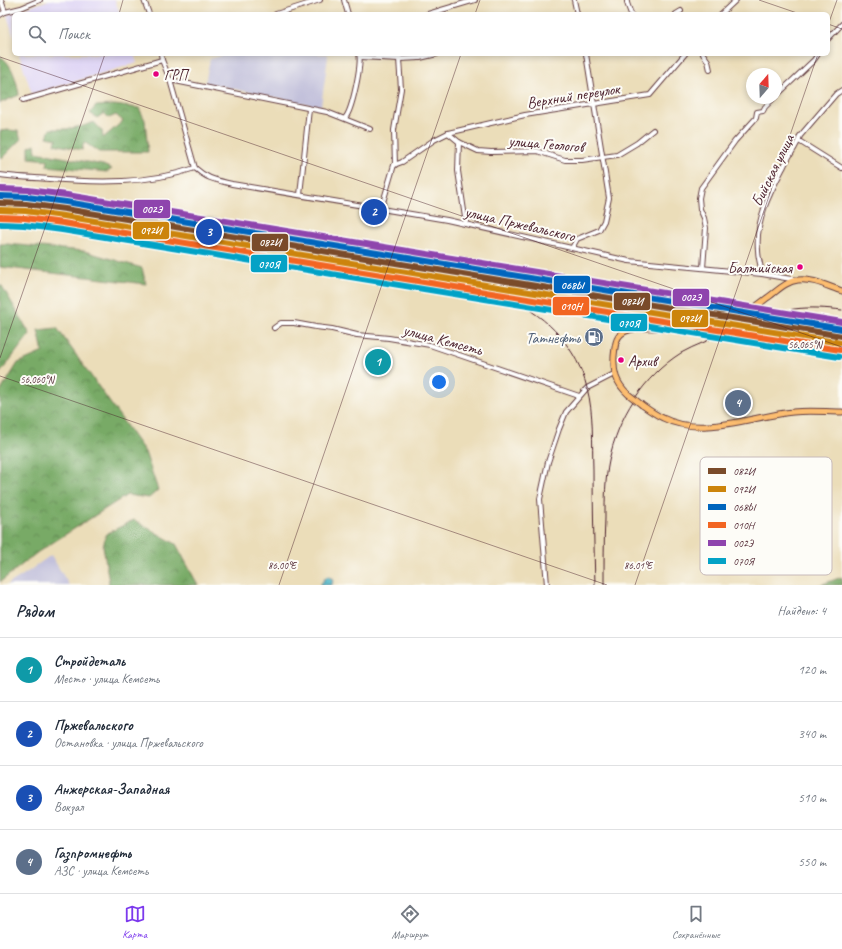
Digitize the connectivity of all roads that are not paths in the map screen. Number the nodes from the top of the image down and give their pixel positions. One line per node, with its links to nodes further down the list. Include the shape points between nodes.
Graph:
1 (1, 0): 10 (street)
2 (40, 0): 10 (street)
3 (144, 0): 11 (street)
4 (320, 0): 12 (street)
5 (344, 0): 13 (street)
6 (475, 0): 14 (street)
7 (574, 0): 15 (street)
8 (627, 0): 16 (street)
9 (736, 0): 17 (street)
10 (5, 12): 18 (street)
11 (148, 12)
12 (282, 12)
13 (347, 12)
14 (435, 12)
15 (577, 12)
16 (630, 12)
17 (723, 12)
18 (0, 15)
19 (842, 24): 20 (street)
20 (830, 37)
21 (162, 56): 32 (street); 35 (street)
22 (359, 56): 39 (street, via 349,115)
23 (361, 56): 30 (street)
24 (400, 56): 30 (street)
25 (428, 56): 30 (street)
26 (586, 56): 36 (street)
27 (683, 56): 36 (street, Верхний переулок, via 650,95)
28 (704, 56): 31 (street)
29 (817, 56): 33 (street)
30 (399, 59): 46 (street, via 400,89 394,130)
31 (710, 70)
32 (170, 80): 38 (street); 47 (street)
33 (782, 90)
34 (842, 90): 43 (street, Бийская улица, via 818,114 800,136)
35 (23, 100)
36 (595, 104): 42 (street, Верхний переулок, via 525,115); 45 (street)
37 (768, 104): 54 (street, via 763,111 757,112 756,118 735,141 701,188 700,209 706,228)
38 (309, 109): 39 (street); 50 (street)
39 (345, 118): 40 (street)
40 (370, 129)
41 (652, 130): 45 (street, улица Геологов, via 617,155)
42 (448, 133): 44 (street, улица Геологов); 46 (street)
43 (799, 141): 48 (street); 55 (street, Бийская улица, via 765,205 759,229 758,250)
44 (459, 142): 45 (street, улица Геологов, via 478,150 537,151 565,160); 52 (street, via 458,171)
45 (603, 156): 53 (street, via 609,198 604,221 599,230 577,239)
46 (394, 165): 51 (street)
47 (195, 168): 49 (street, via 159,177 111,182); 50 (street, улица Пржевальского, via 212,179)
48 (842, 168)
49 (0, 175)
50 (300, 195): 51 (street, улица Пржевальского)
51 (382, 209): 52 (street, улица Пржевальского)
52 (466, 224): 53 (street, улица Пржевальского)
53 (572, 248): 54 (street, улица Пржевальского, via 629,261)
54 (703, 268): 55 (street, улица Пржевальского)
55 (762, 274): 56 (street, улица Пржевальского)
56 (796, 280): 57 (main road, улица Пржевальского, via 812,281); 59 (main road, via 780,288 735,320 718,327 689,330 627,330 619,336 616,344)
57 (842, 291)
58 (274, 328): 60 (street, улица Кемсеть, via 281,323 294,323 430,345)
59 (614, 374): 60 (street, via 587,388); 61 (main road, bridge, via 620,386 642,405 663,419 684,425 726,424 795,411)
60 (578, 397): 62 (street, via 562,420 541,491)
61 (842, 412)
62 (547, 585)

